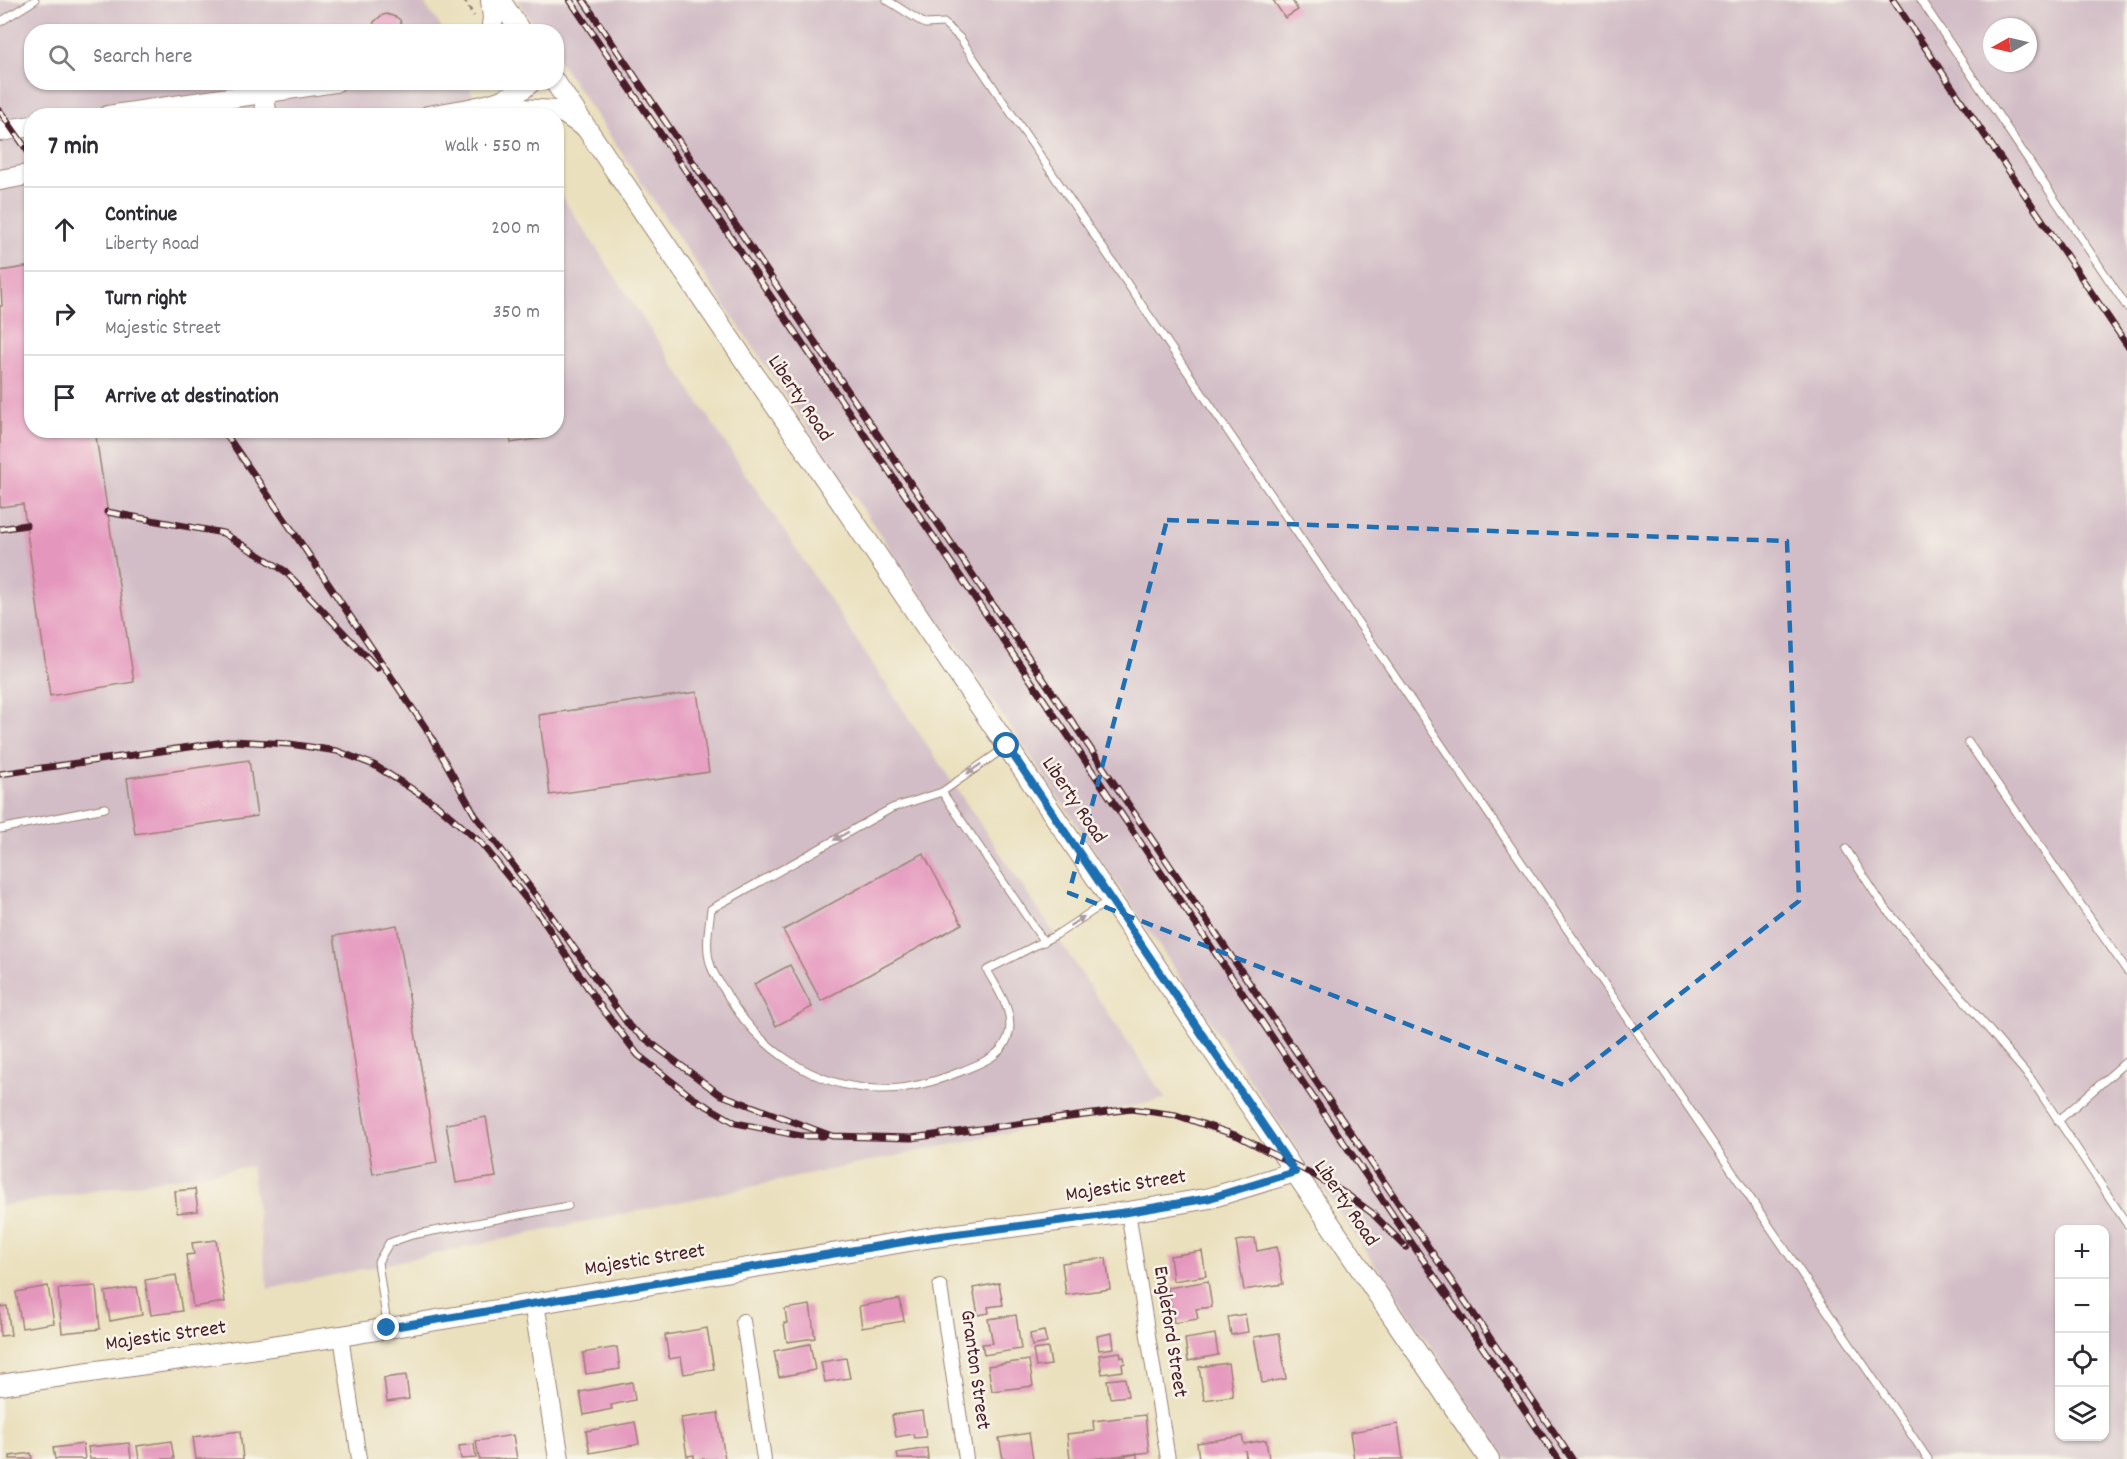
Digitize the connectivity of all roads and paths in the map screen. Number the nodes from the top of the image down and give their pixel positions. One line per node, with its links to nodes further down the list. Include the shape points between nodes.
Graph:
1 (35, 0): 6 (lane)
2 (491, 0): 7 (main road)
3 (500, 0): 8 (main road)
4 (887, 0): 52 (lane, via 925,24 939,22 949,26 967,47)
5 (1921, 0): 24 (lane)
6 (0, 22)
7 (492, 24)
8 (516, 24)
9 (283, 90): 12 (main road)
10 (523, 90): 13 (main road)
11 (560, 90): 20 (main road, Liberty Road)
12 (263, 93): 14 (main road); 15 (main road)
13 (485, 107): 16 (main road); 17 (main road)
14 (162, 108)
15 (266, 108)
16 (479, 108)
17 (503, 108)
18 (564, 115): 20 (main road)
19 (24, 127): 21 (main road)
20 (585, 129): 26 (main road, Liberty Road)
21 (0, 131)
22 (24, 176): 23 (main road)
23 (0, 180)
24 (2127, 307)
25 (1968, 742): 33 (lane)
26 (1007, 746): 27 (lane, one-way to 27); 31 (main road, Liberty Road)
27 (942, 792): 32 (lane); 32 (lane, one-way to 32, via 892,807 711,909 710,964 737,1013 765,1044 819,1078 879,1089 928,1084 985,1062 1001,1050 1009,1033 1009,1014 987,970)
28 (105, 808): 29 (lane)
29 (0, 829)
30 (1846, 849): 35 (lane, via 1881,904 2031,1079)
31 (1110, 900): 32 (lane, one-way to 31); 36 (main road, Liberty Road)
32 (1044, 942)
33 (2127, 971)
34 (2127, 1061): 35 (lane)
35 (2058, 1121): 39 (lane)
36 (1295, 1172): 38 (main road, Majestic Street, via 1210,1198); 51 (main road, Liberty Road)
37 (568, 1206): 43 (lane, via 412,1235 389,1243 378,1262)
38 (1128, 1212): 41 (main road, Majestic Street, via 933,1237); 50 (street, Engleford Street)
39 (2127, 1224)
40 (940, 1287): 49 (street, Granton Street)
41 (534, 1303): 43 (main road, Majestic Street); 47 (main road)
42 (743, 1321): 48 (street)
43 (387, 1328): 44 (main road, Majestic Street)
44 (341, 1336): 45 (main road, Majestic Street); 46 (street)
45 (0, 1385)
46 (359, 1459)
47 (559, 1459)
48 (764, 1459)
49 (966, 1459)
50 (1168, 1459)
51 (1489, 1459)
52 (1928, 1459)

